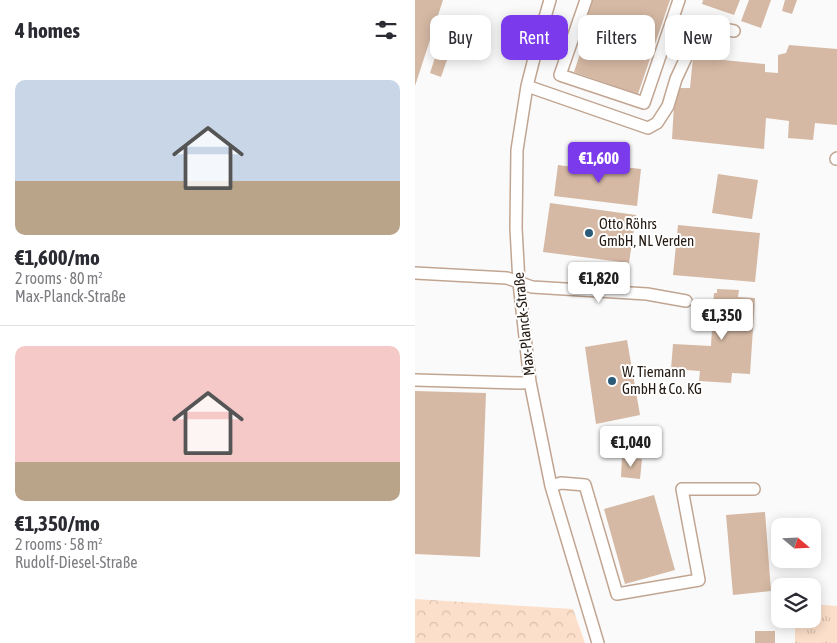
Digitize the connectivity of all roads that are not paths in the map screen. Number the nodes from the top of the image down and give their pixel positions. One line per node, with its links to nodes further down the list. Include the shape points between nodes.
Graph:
1 (550, 0): 5 (street, Max-Planck-Straße)
2 (586, 0): 3 (street, via 560,75 644,103)
3 (679, 0)
4 (734, 31): 5 (street, via 713,27 697,34 676,79 668,106 657,123 648,128)
5 (527, 86): 7 (street, Max-Planck-Straße, via 517,150)
6 (415, 273): 7 (street, via 507,278)
7 (519, 283): 8 (street, via 531,287 647,294); 10 (street, Max-Planck-Straße)
8 (686, 301)
9 (415, 380): 10 (street)
10 (530, 382): 11 (street, Max-Planck-Straße)
11 (551, 486): 12 (street, via 561,483 585,485 617,594 699,580 682,489); 13 (street, Max-Planck-Straße)
12 (754, 489)
13 (598, 643)

